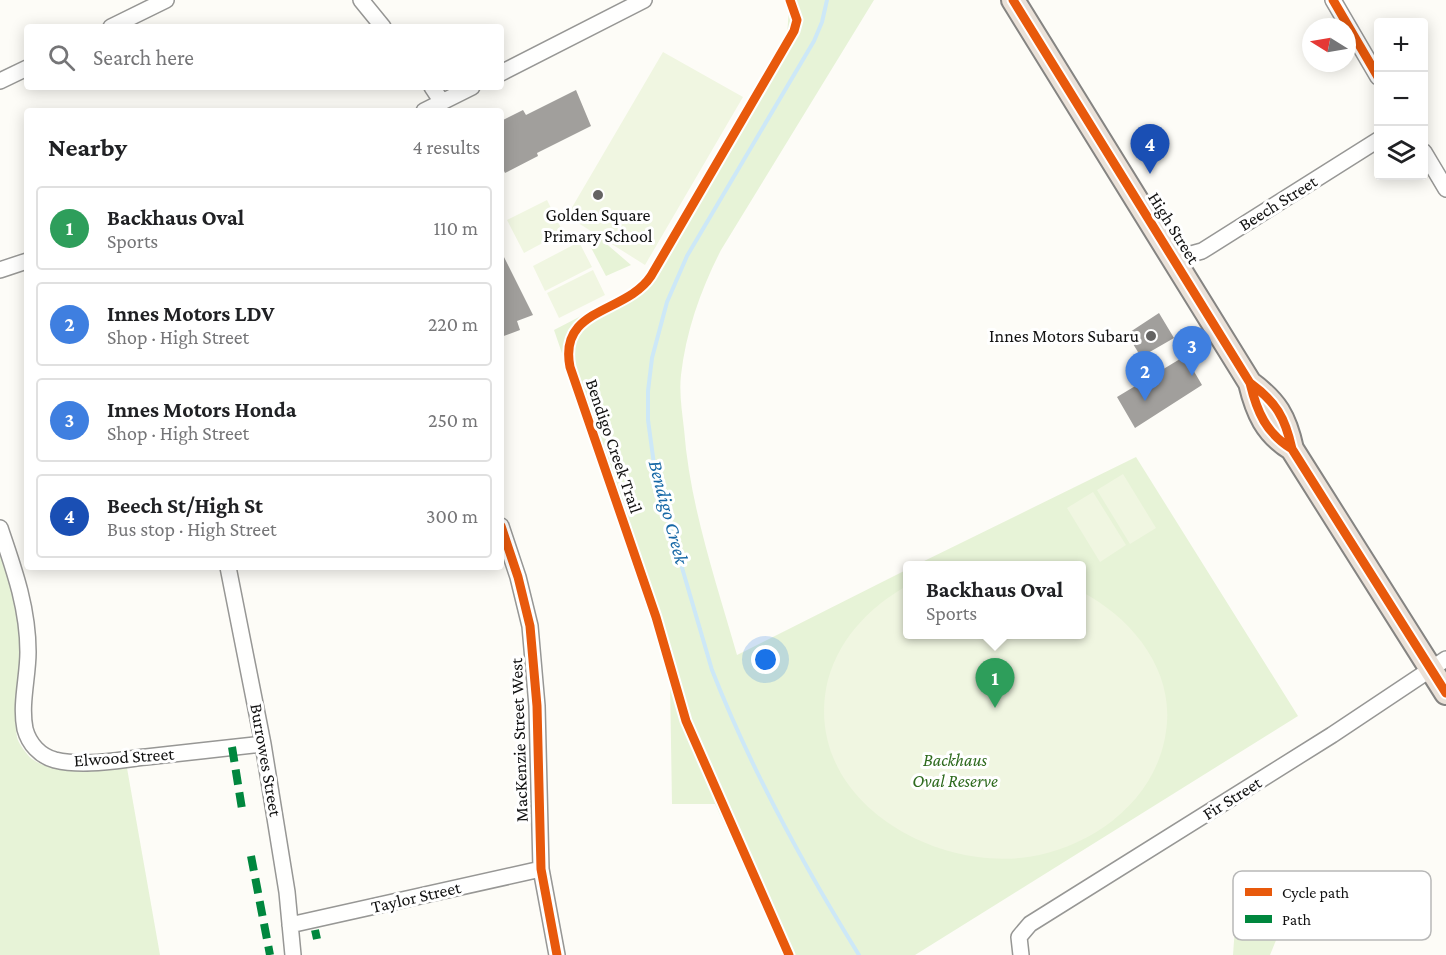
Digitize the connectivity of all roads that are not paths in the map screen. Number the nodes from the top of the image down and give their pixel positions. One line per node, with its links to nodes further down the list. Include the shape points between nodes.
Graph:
1 (166, 0): 6 (street)
2 (361, 0): 7 (street)
3 (644, 0): 9 (street)
4 (1013, 0): 19 (highway, High Street)
5 (1333, 0): 10 (street)
6 (117, 24)
7 (381, 24)
8 (24, 69): 11 (street)
9 (504, 71)
10 (1375, 72)
11 (0, 81)
12 (434, 90): 14 (street)
13 (466, 90): 14 (street)
14 (442, 102): 15 (street)
15 (430, 108)
16 (1374, 143): 19 (street, Beech Street, via 1202,251)
17 (1428, 159): 18 (street)
18 (1446, 189)
19 (1173, 259): 25 (highway, High Street, via 1250,383 1256,409 1274,438 1292,449)
20 (24, 262): 21 (street)
21 (0, 270)
22 (1, 532): 27 (street, Elwood Street, via 20,587 26,622 23,716 32,744 41,754 55,760 90,762)
23 (504, 536): 28 (street, MacKenzie Street West, via 525,602 533,652)
24 (229, 570): 27 (street, Burrowes Street)
25 (1438, 664): 26 (highway, High Street); 32 (street, Fir Street, via 1030,924 1019,937)
26 (1446, 693)
27 (263, 744): 29 (street, Burrowes Street)
28 (541, 869): 29 (street, Taylor Street); 31 (street, MacKenzie Street West)
29 (290, 925): 30 (street, Burrowes Street)
30 (293, 955)
31 (557, 955)
32 (1020, 955)

